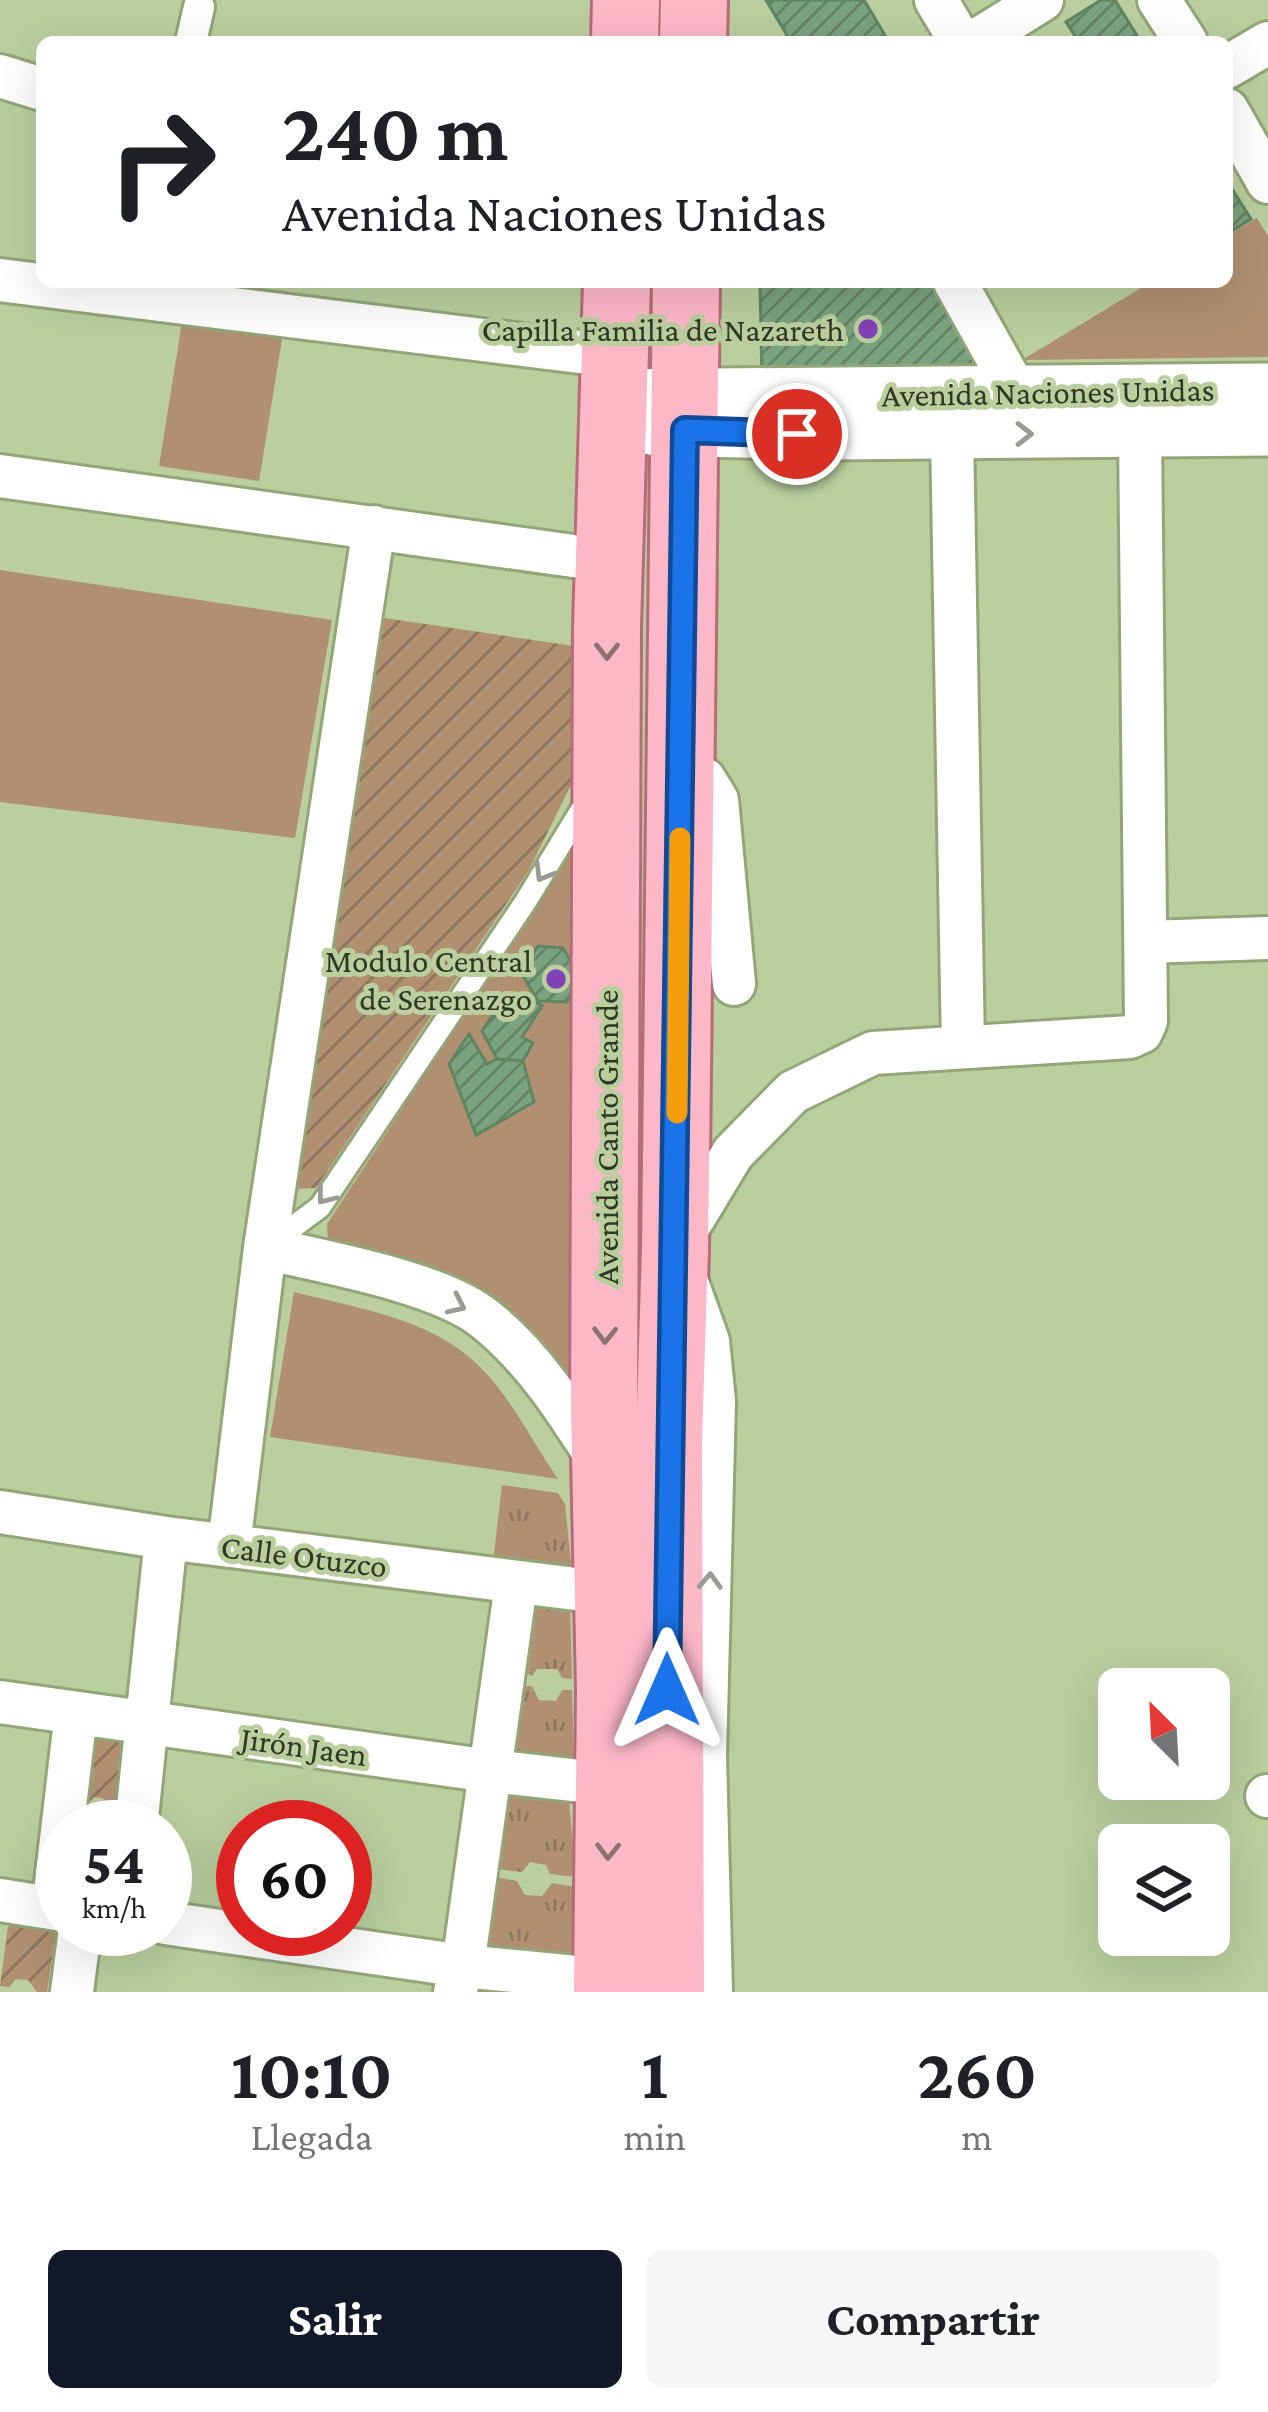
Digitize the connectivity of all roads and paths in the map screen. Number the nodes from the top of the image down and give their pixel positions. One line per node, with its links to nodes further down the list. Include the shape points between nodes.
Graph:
1 (626, 0): 8 (main road)
2 (694, 0): 9 (main road)
3 (936, 0): 10 (street)
4 (1042, 0): 11 (street)
5 (1159, 0): 12 (street)
6 (199, 7): 7 (street)
7 (192, 36)
8 (625, 36)
9 (693, 36)
10 (957, 36)
11 (984, 36)
12 (1182, 36)
13 (1268, 43): 14 (street)
14 (1233, 63)
15 (0, 76): 16 (street)
16 (36, 87)
17 (1233, 121): 18 (street)
18 (1268, 182)
19 (0, 280): 20 (street)
20 (36, 287)
21 (43, 288): 27 (street)
22 (616, 288): 27 (main road, Avenida Canto Grande)
23 (686, 288): 28 (main road, Avenida Canto Grande)
24 (958, 288): 26 (street)
25 (1268, 389): 26 (street, Avenida Naciones Unidas)
26 (1018, 393): 28 (street, Avenida Naciones Unidas)
27 (612, 394): 28 (street, Avenida Naciones Unidas); 34 (main road, Avenida Canto Grande)
28 (684, 413): 31 (street, Avenida Naciones Unidas); 35 (main road, Avenida Canto Grande)
29 (1268, 430): 30 (street, Avenida Naciones Unidas)
30 (1140, 433): 31 (street, Avenida Naciones Unidas, one-way to 30); 38 (street)
31 (952, 434): 40 (street)
32 (0, 476): 33 (street)
33 (374, 527): 34 (street); 41 (street)
34 (609, 561): 36 (main road, Avenida Canto Grande, one-way to 36)
35 (681, 771): 39 (street, via 704,779 717,800); 42 (main road, Avenida Canto Grande)
36 (608, 777): 41 (lane, one-way to 41, via 320,1207); 43 (main road, Avenida Canto Grande, one-way to 43)
37 (1268, 938): 38 (street)
38 (1146, 943): 40 (street, via 1141,1032)
39 (734, 984)
40 (963, 1047): 42 (street, via 873,1053 793,1092 733,1153)
41 (265, 1248): 43 (street, one-way to 43, via 368,1272 482,1316 558,1397); 46 (street)
42 (675, 1249): 62 (main road, Avenida Canto Grande, one-way to 42, via 667,1669)
43 (608, 1474): 48 (main road, Avenida Canto Grande)
44 (0, 1512): 45 (street, Calle Otuzco)
45 (166, 1538): 46 (street, Calle Otuzco); 51 (street)
46 (229, 1546): 47 (street, Calle Otuzco)
47 (516, 1584): 48 (street, Calle Otuzco); 52 (street)
48 (608, 1593): 53 (main road, Avenida Canto Grande)
49 (0, 1702): 50 (street, Jirón Jaen)
50 (76, 1713): 51 (street, Jirón Jaen); 54 (street)
51 (148, 1724): 52 (street, Jirón Jaen); 55 (street)
52 (490, 1771): 53 (street, Jirón Jaen); 60 (street)
53 (608, 1784): 61 (main road, Avenida Canto Grande, one-way to 61)
54 (72, 1800)
55 (139, 1800)
56 (0, 1900): 57 (street)
57 (36, 1909)
58 (192, 1928): 60 (street)
59 (69, 1956): 63 (street)
60 (459, 1979): 61 (street)
61 (606, 1986): 62 (street)
62 (684, 1990)
63 (72, 1992)

